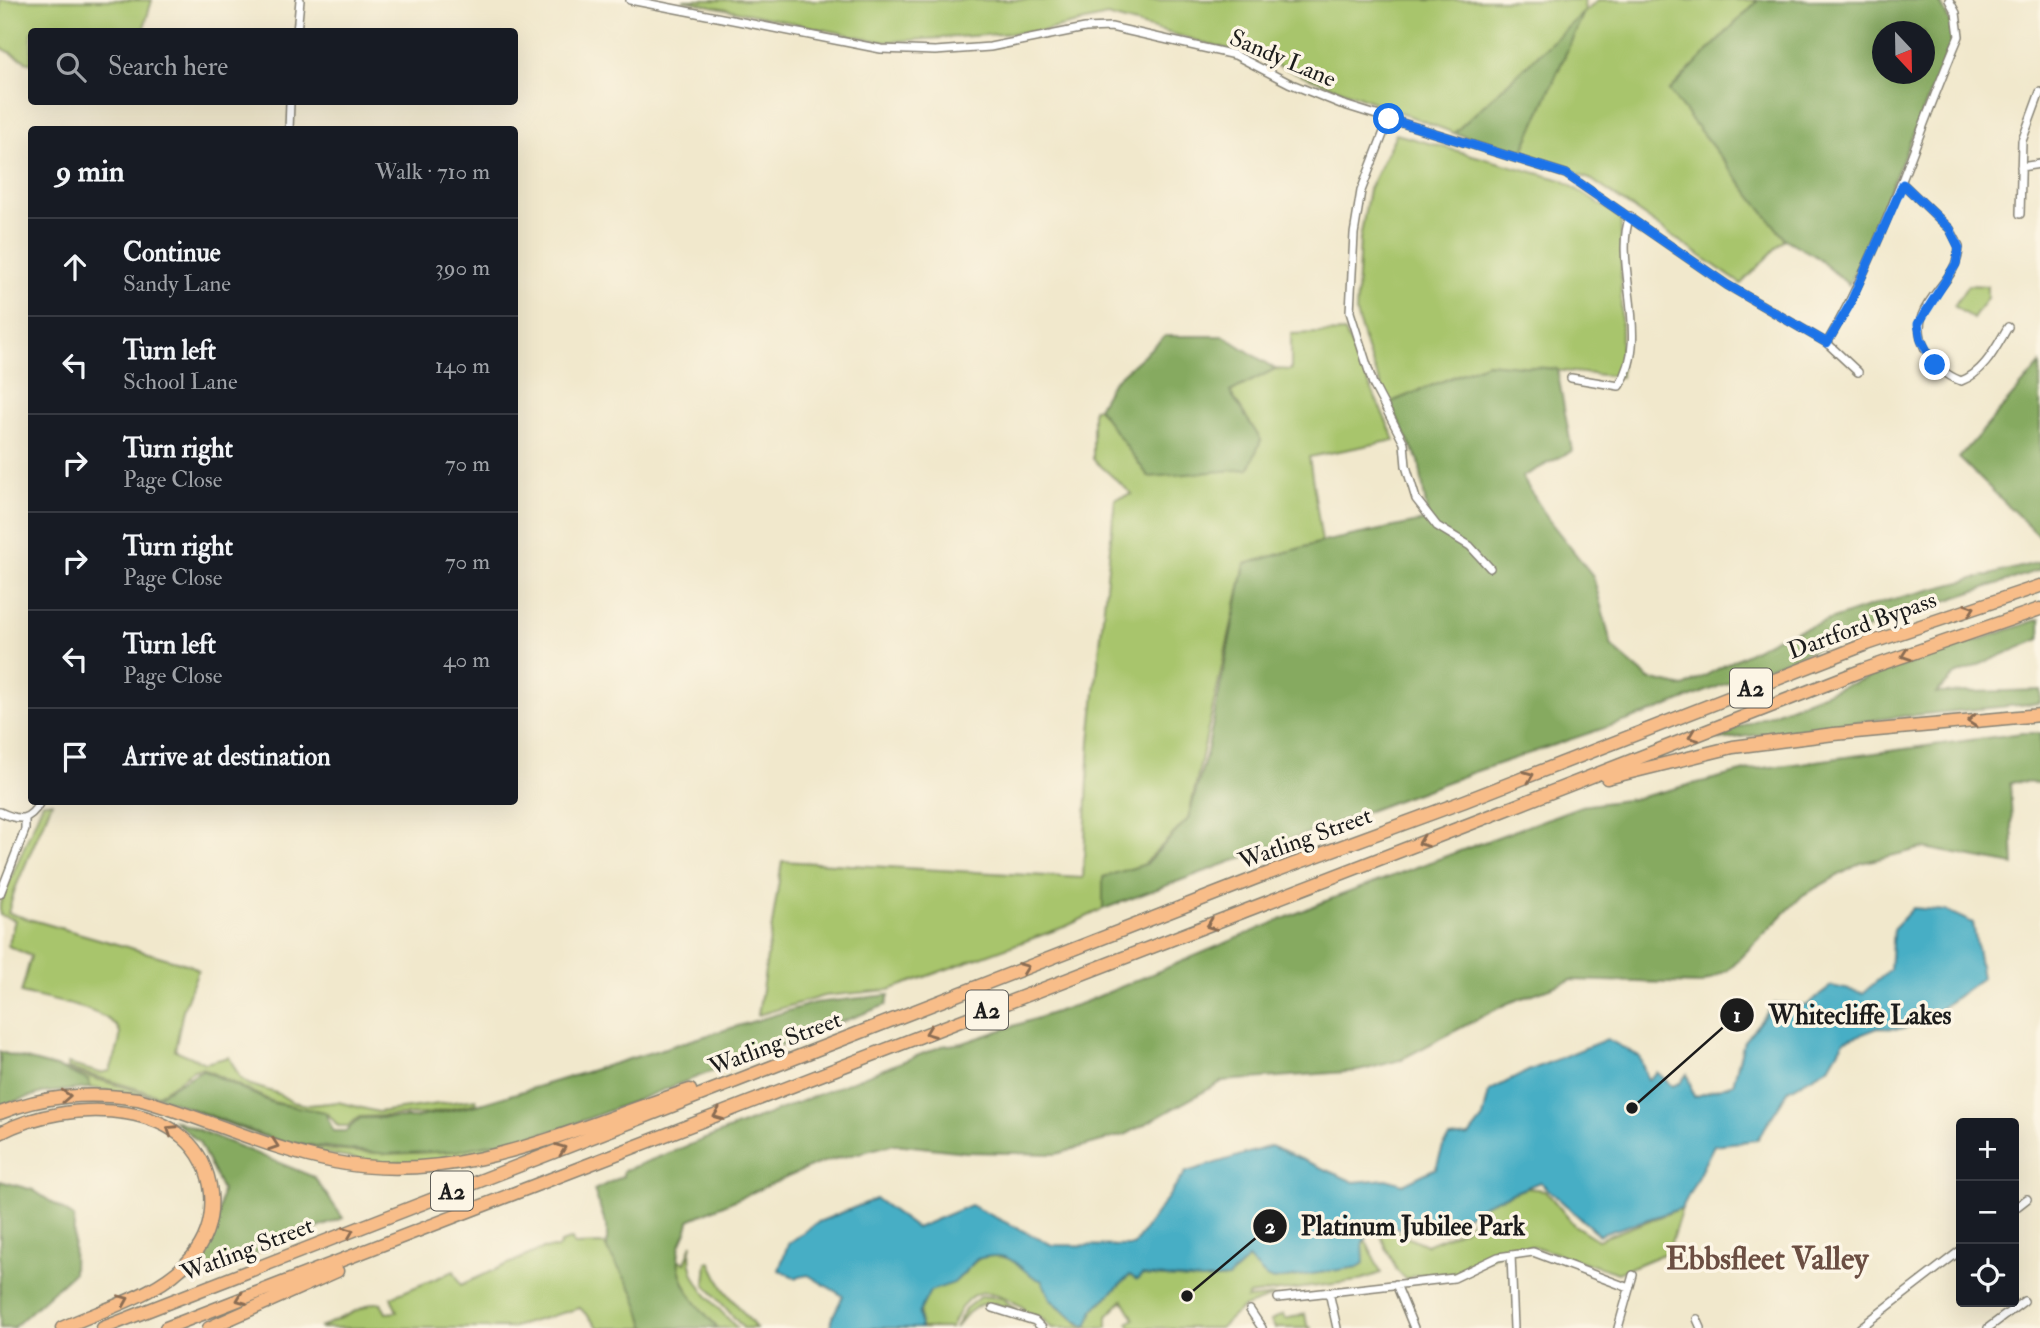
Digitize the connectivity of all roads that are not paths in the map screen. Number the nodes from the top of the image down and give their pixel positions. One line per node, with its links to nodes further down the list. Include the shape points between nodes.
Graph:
1 (300, 0): 4 (street)
2 (629, 0): 7 (street, Sandy Lane, via 881,49 990,47 1111,27 1235,55 1289,83)
3 (1949, 0): 11 (street, via 1959,36)
4 (297, 28)
5 (2040, 92): 10 (street, via 2022,141)
6 (290, 105): 8 (street)
7 (1389, 119): 13 (street, Sandy Lane, via 1566,174); 18 (street, via 1361,191 1350,312 1354,331 1373,384 1404,443 1416,499 1437,526 1470,546)
8 (289, 126)
9 (2040, 164): 10 (street)
10 (2021, 167): 12 (street)
11 (1903, 184): 14 (street, via 1950,229 1959,244 1956,264 1919,321 1918,332 1930,358 1953,378 1967,379 1990,357); 15 (street, via 1849,306)
12 (2021, 214)
13 (1630, 216): 15 (street, Sandy Lane, via 1727,285); 17 (street, via 1623,233 1632,305 1629,371 1619,386)
14 (2008, 327)
15 (1827, 343): 16 (street, Sandy Lane)
16 (1858, 372)
17 (1571, 378)
18 (1490, 568)
19 (2040, 586): 22 (highway, Dartford Bypass / A2, one-way to 19, via 1864,645)
20 (2040, 609): 25 (highway, Dartford Bypass / A2, one-way to 25, via 1863,670)
21 (2040, 715): 25 (highway, A2, one-way to 25, via 1733,747 1623,773)
22 (1465, 801): 28 (highway, Watling Street / A2, one-way to 22)
23 (38, 805): 26 (street)
24 (0, 812): 26 (street, via 16,820)
25 (1492, 815): 32 (highway, Watling Street / A2, one-way to 32)
26 (25, 818): 27 (street)
27 (0, 894)
28 (801, 1055): 29 (highway, one-way to 28, via 53,1096 138,1099 315,1157 369,1167 419,1167 472,1161 526,1147); 46 (highway, Watling Street / A2, one-way to 28)
29 (0, 1113)
30 (0, 1133): 45 (highway, one-way to 30, via 138,1294 180,1269 203,1240 210,1221 210,1183 186,1140 169,1127 133,1115 72,1113)
31 (2027, 1199): 33 (street)
32 (488, 1205): 47 (highway, Watling Street / A2, one-way to 47); 48 (highway)
33 (2019, 1205)
34 (1956, 1254): 56 (street)
35 (1511, 1255): 37 (street, via 1454,1278); 38 (street, via 1533,1252); 53 (street)
36 (1633, 1275): 38 (street)
37 (1396, 1284): 39 (street); 52 (street)
38 (1629, 1288): 54 (street)
39 (1329, 1292): 40 (street); 51 (street)
40 (1278, 1298)
41 (2024, 1301): 57 (street)
42 (993, 1308): 49 (street, via 1035,1321)
43 (1250, 1310): 50 (street)
44 (1697, 1319): 55 (street)
45 (62, 1328)
46 (103, 1328)
47 (166, 1328)
48 (209, 1328)
49 (1042, 1328)
50 (1262, 1328)
51 (1337, 1328)
52 (1414, 1328)
53 (1514, 1328)
54 (1618, 1328)
55 (1701, 1328)
56 (1860, 1328)
57 (1988, 1328)

